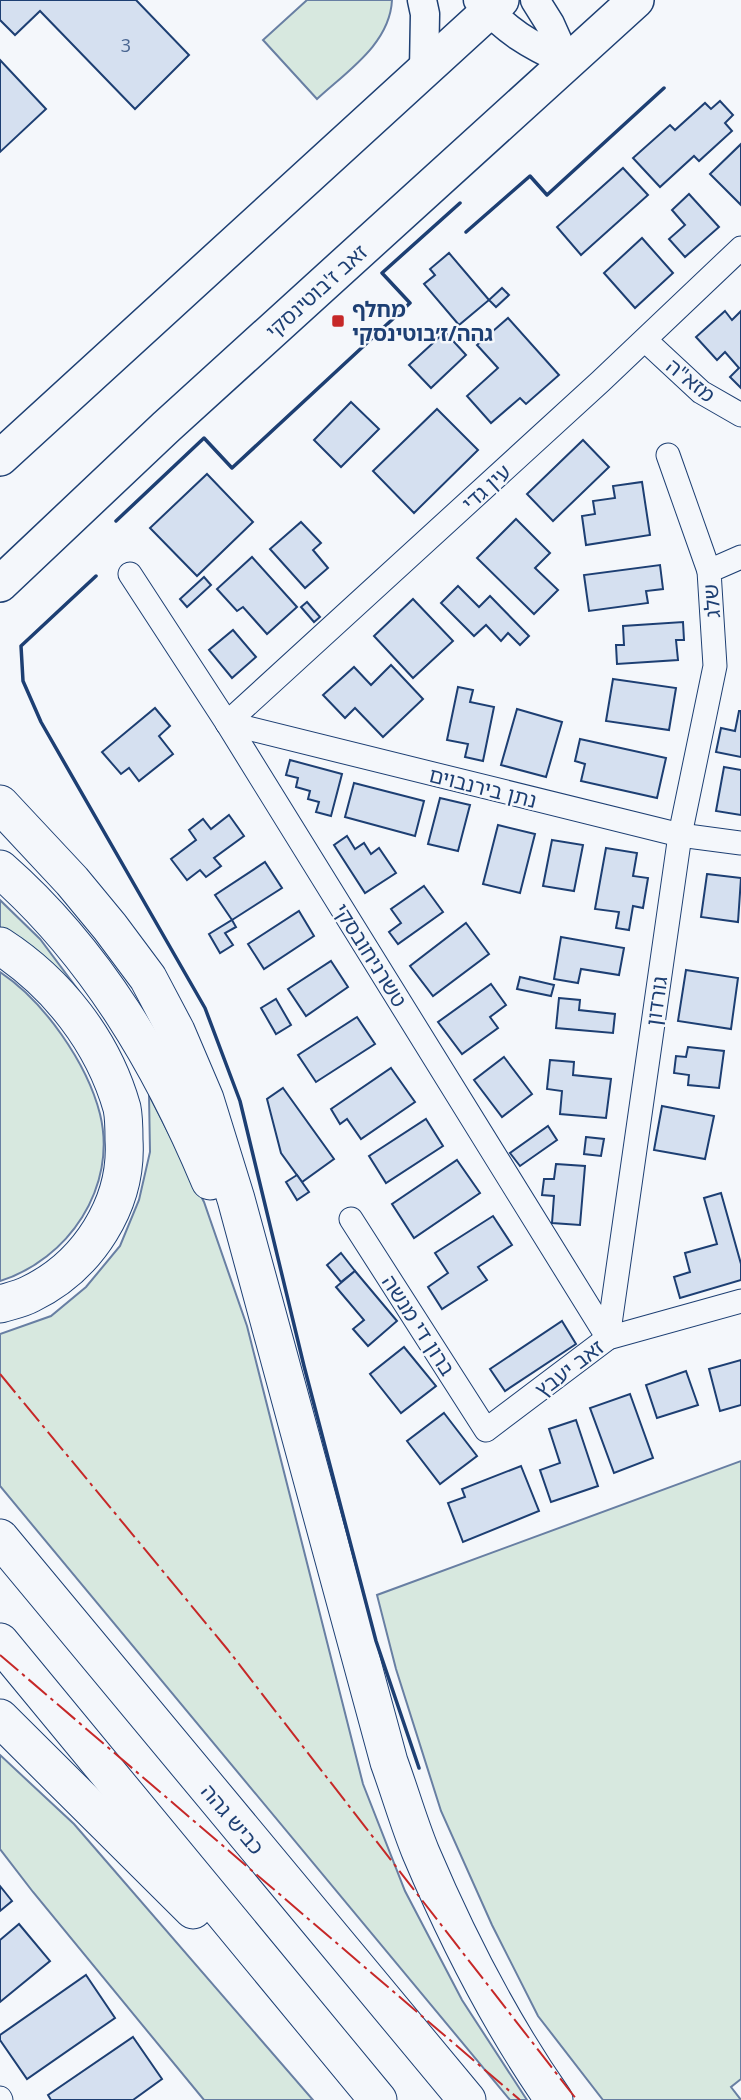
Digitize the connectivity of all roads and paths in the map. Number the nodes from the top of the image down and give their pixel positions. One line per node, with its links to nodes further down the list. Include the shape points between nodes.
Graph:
1 (422, 0): 6 (street)
2 (535, 0): 5 (street)
3 (636, 0): 5 (main road, זאב ז'בוטינסקי)
4 (489, 4): 5 (street, via 513,34); 6 (main road)
5 (567, 62): 15 (main road, זאב ז'בוטינסקי)
6 (424, 70): 11 (main road)
7 (741, 248): 8 (street, עין גדי)
8 (645, 340): 9 (street, מזא"ה, via 701,393); 17 (street, עין גדי)
9 (741, 415)
10 (668, 455): 13 (street)
11 (0, 458)
12 (741, 557): 13 (street, שלג)
13 (709, 572): 16 (street, שלג)
14 (130, 574): 17 (street, טשרניחובסקי)
15 (0, 584)
16 (715, 666): 19 (street, גורדון)
17 (227, 723): 19 (street, נתן בירנבוים); 26 (street, טשרניחובסקי)
18 (0, 804): 27 (highway, via 110,927 148,978 176,1031 205,1099)
19 (680, 835): 20 (street, נתן בירנבוים); 26 (street, גורדון)
20 (741, 843)
21 (0, 869): 27 (highway, via 61,929 140,1038 201,1160)
22 (0, 946): 25 (highway, via 25,962 64,999 87,1033 122,1110 125,1154 120,1188 106,1223 85,1254 58,1278 29,1295)
23 (351, 1219): 28 (street, ברון די מנשה)
24 (741, 1301): 26 (street, זאב יעבץ)
25 (0, 1304)
26 (608, 1338): 28 (street, זאב יעבץ)
27 (279, 1361): 35 (highway, via 389,1762 421,1852 501,2014)
28 (486, 1430)
29 (0, 1538): 34 (highway, כביש גהה)
30 (0, 1642): 32 (highway)
31 (0, 1718): 32 (highway)
32 (337, 2052): 33 (highway)
33 (378, 2100)
34 (467, 2100)
35 (554, 2100)

